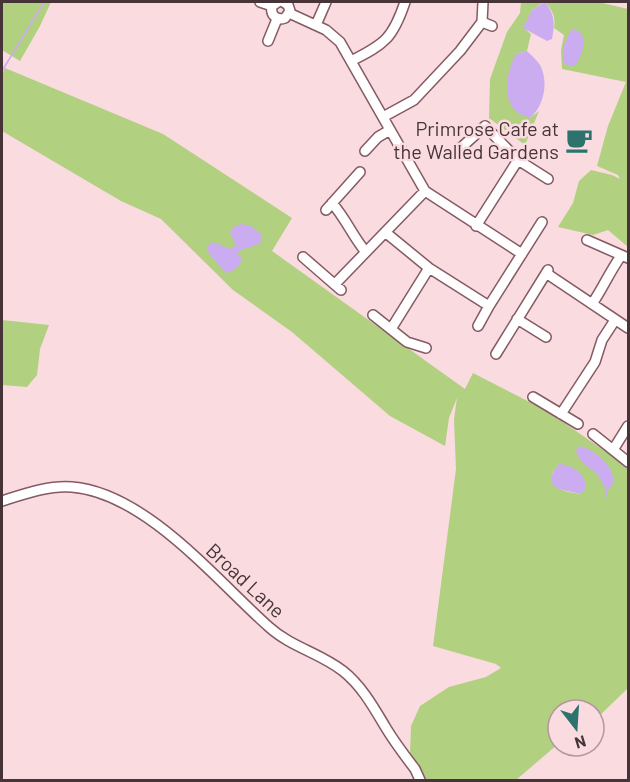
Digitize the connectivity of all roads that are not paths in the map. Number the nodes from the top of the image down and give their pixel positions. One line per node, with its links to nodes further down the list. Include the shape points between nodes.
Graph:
1 (260, 2): 6 (street)
2 (284, 2): 7 (street)
3 (326, 2): 9 (street)
4 (405, 2): 11 (street, via 390,36)
5 (483, 2): 12 (street, via 487,24 418,96)
6 (275, 4): 8 (street, via 271,12)
7 (289, 13): 8 (street); 9 (street)
8 (277, 19): 10 (street)
9 (316, 25): 11 (street, via 340,42)
10 (268, 41)
11 (351, 61): 12 (street)
12 (383, 117): 13 (street)
13 (390, 130): 14 (street); 19 (street)
14 (365, 150)
15 (454, 154): 16 (street, via 485,126)
16 (518, 160): 18 (street); 21 (street)
17 (360, 172): 24 (street, via 329,207 347,221)
18 (548, 179)
19 (425, 191): 21 (street); 22 (street)
20 (542, 222): 25 (street)
21 (476, 226): 25 (street)
22 (385, 232): 24 (street); 28 (street)
23 (587, 240): 27 (street)
24 (365, 251): 26 (street, via 338,287)
25 (522, 254): 30 (street)
26 (303, 257)
27 (625, 257): 29 (street, via 608,274)
28 (429, 268): 30 (street); 36 (street)
29 (592, 304): 32 (street, via 547,272); 33 (street)
30 (489, 306): 34 (street)
31 (373, 315): 36 (street)
32 (517, 319): 37 (street); 39 (street)
33 (615, 320): 35 (street); 41 (street, via 602,340 595,362)
34 (478, 327)
35 (628, 328)
36 (391, 329): 38 (street, via 407,342)
37 (546, 337)
38 (426, 348)
39 (496, 354)
40 (533, 397): 41 (street)
41 (561, 414): 42 (street)
42 (578, 424)
43 (628, 426): 45 (street)
44 (593, 434): 45 (street)
45 (613, 450): 46 (street)
46 (628, 462)
47 (2, 501): 48 (street, Broad Lane, via 51,488 74,487 113,500 154,522 271,629 354,680)
48 (420, 780)

